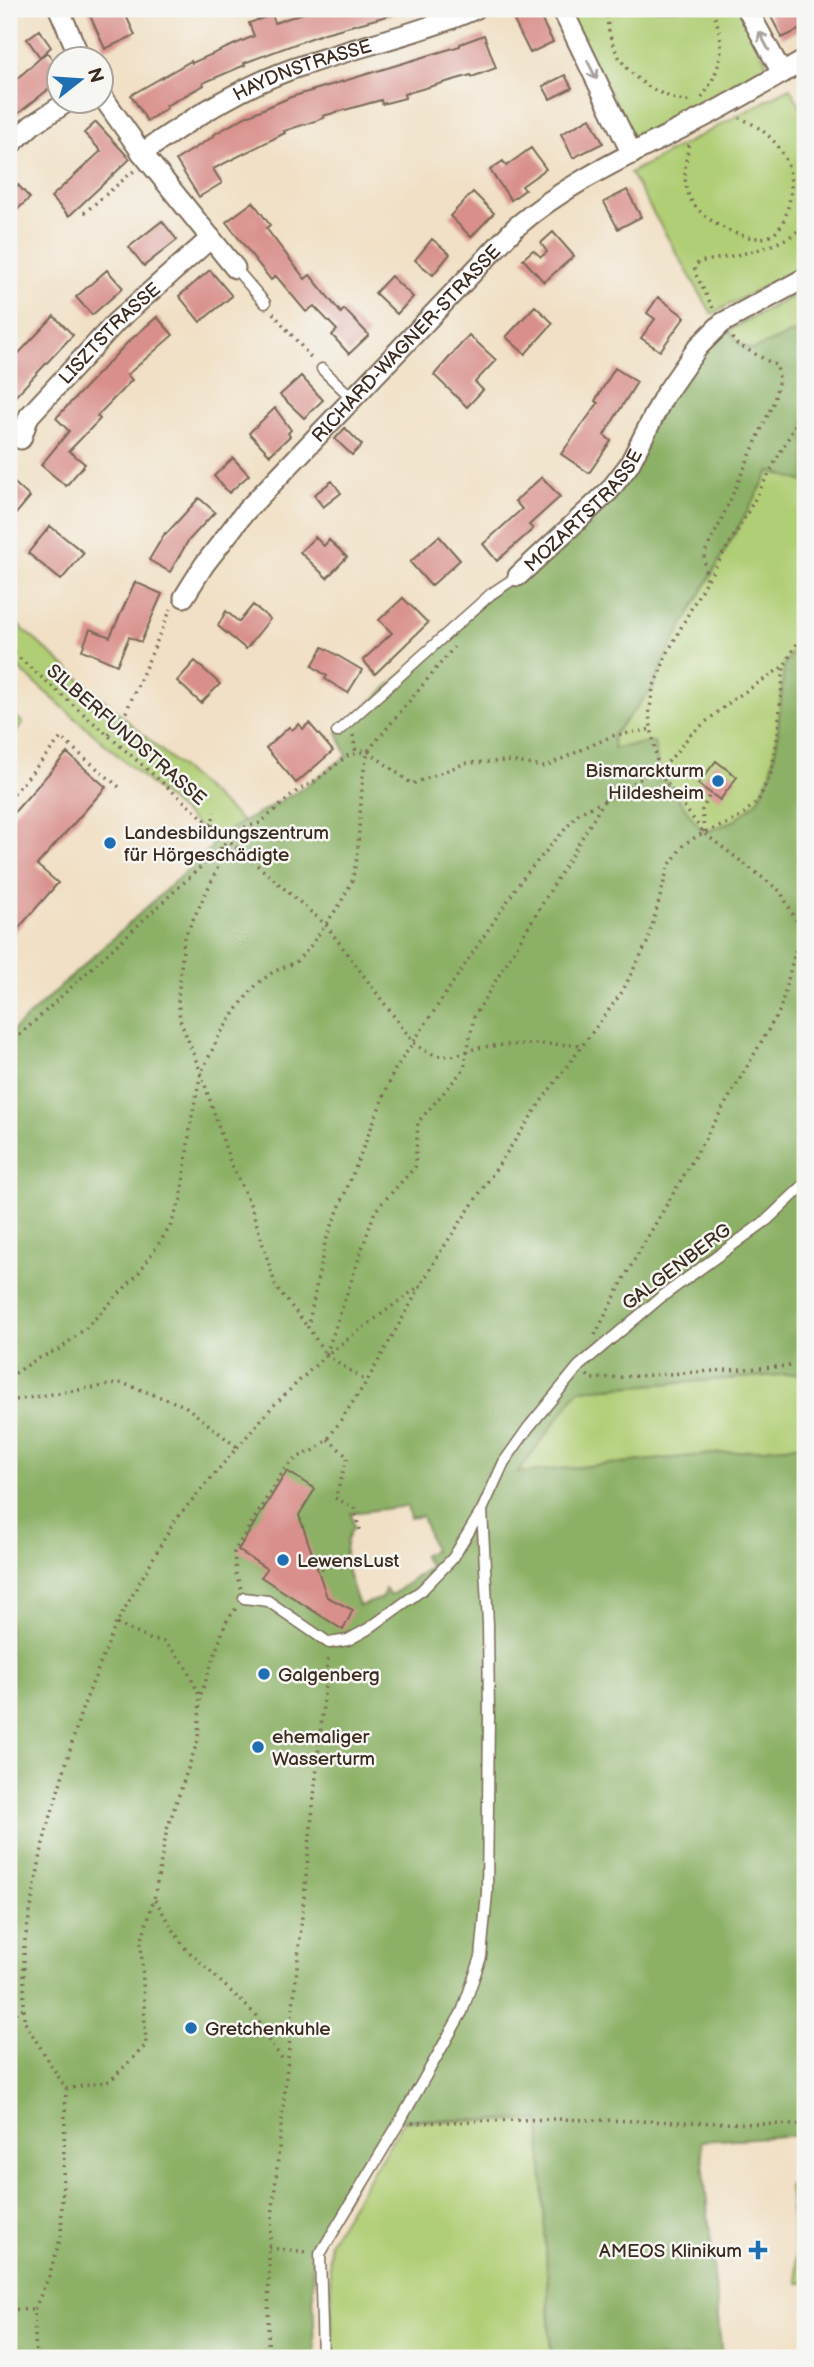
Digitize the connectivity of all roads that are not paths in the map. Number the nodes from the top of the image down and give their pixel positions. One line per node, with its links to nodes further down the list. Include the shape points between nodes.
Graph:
1 (59, 9): 5 (street)
2 (475, 9): 12 (street, HAYDNSTRASSE, via 304,64 246,88 201,113)
3 (562, 9): 11 (street, one-way to 11)
4 (747, 9): 7 (street, one-way to 4)
5 (75, 46)
6 (805, 60): 7 (street, RICHARD-WAGNER-STRASSE)
7 (782, 73): 11 (street, RICHARD-WAGNER-STRASSE)
8 (46, 116): 10 (street)
9 (116, 116): 12 (street)
10 (9, 146)
11 (632, 154): 18 (street, RICHARD-WAGNER-STRASSE, via 544,203 516,227)
12 (145, 156): 13 (street)
13 (211, 238): 14 (street); 19 (street, LISZTSTRASSE, via 116,322 29,416)
14 (235, 268): 16 (lane)
15 (805, 278): 20 (street, MOZARTSTRASSE, via 722,323 698,346 609,492)
16 (265, 303)
17 (322, 369): 18 (lane)
18 (354, 399): 21 (street, RICHARD-WAGNER-STRASSE, via 245,512)
19 (21, 439)
20 (518, 576): 22 (lane, MOZARTSTRASSE, via 491,594)
21 (184, 597)
22 (337, 732)
23 (805, 1184): 24 (lane, GALGENBERG, via 767,1220 660,1298 579,1366 504,1462)
24 (482, 1510): 25 (lane, via 453,1558 422,1590 348,1640 329,1643 268,1601); 26 (lane, GALGENBERG, via 489,1717 487,1893 481,1957 462,2012 320,2253)
25 (244, 1598)
26 (323, 2358)

